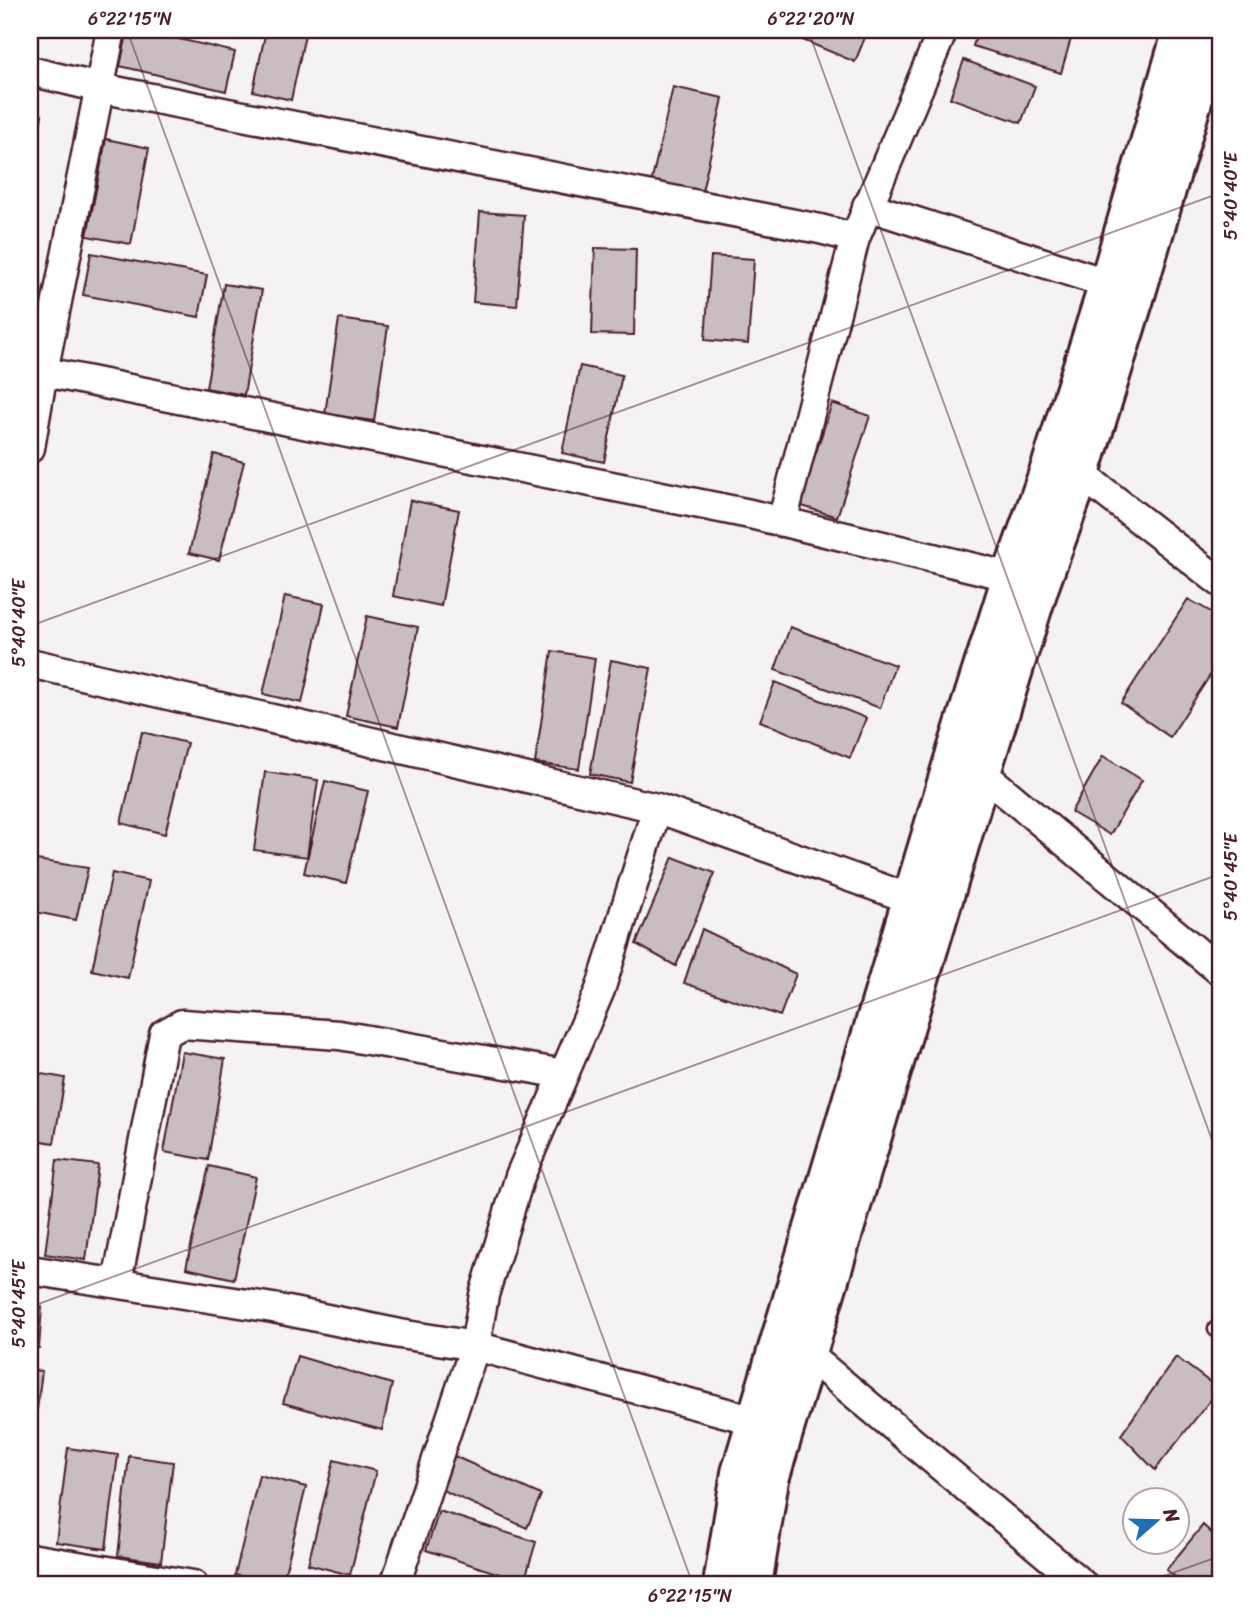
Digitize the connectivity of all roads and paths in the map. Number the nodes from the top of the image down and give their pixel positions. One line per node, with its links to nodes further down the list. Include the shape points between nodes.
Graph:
1 (111, 30): 7 (street)
2 (943, 30): 8 (street)
3 (1183, 30): 10 (street)
4 (1213, 30): 6 (street)
5 (30, 71): 7 (street)
6 (1210, 82): 13 (street, via 1136,292)
7 (100, 88): 9 (street); 11 (street)
8 (867, 206): 9 (street); 10 (street)
9 (855, 238): 14 (street)
10 (1109, 284): 15 (street)
11 (36, 371): 12 (street); 14 (street)
12 (30, 448)
13 (1080, 473): 16 (street); 18 (street)
14 (782, 522): 15 (street)
15 (1012, 577): 20 (street)
16 (1220, 582)
17 (30, 663): 19 (street)
18 (981, 772): 21 (street); 26 (street)
19 (657, 808): 20 (street); 22 (street, via 600,990)
20 (914, 900): 27 (street)
21 (1220, 971)
22 (564, 1074): 24 (street, via 340,1035 182,1024 172,1028 164,1034); 25 (street, via 520,1176)
23 (30, 1270): 24 (street)
24 (117, 1283): 25 (street)
25 (475, 1346): 27 (street); 30 (street)
26 (807, 1354): 32 (street, via 769,1479); 33 (street)
27 (757, 1421): 31 (street, via 741,1473)
28 (30, 1558): 29 (street)
29 (193, 1585)
30 (394, 1585)
31 (723, 1585)
32 (752, 1585)
33 (1083, 1585)

